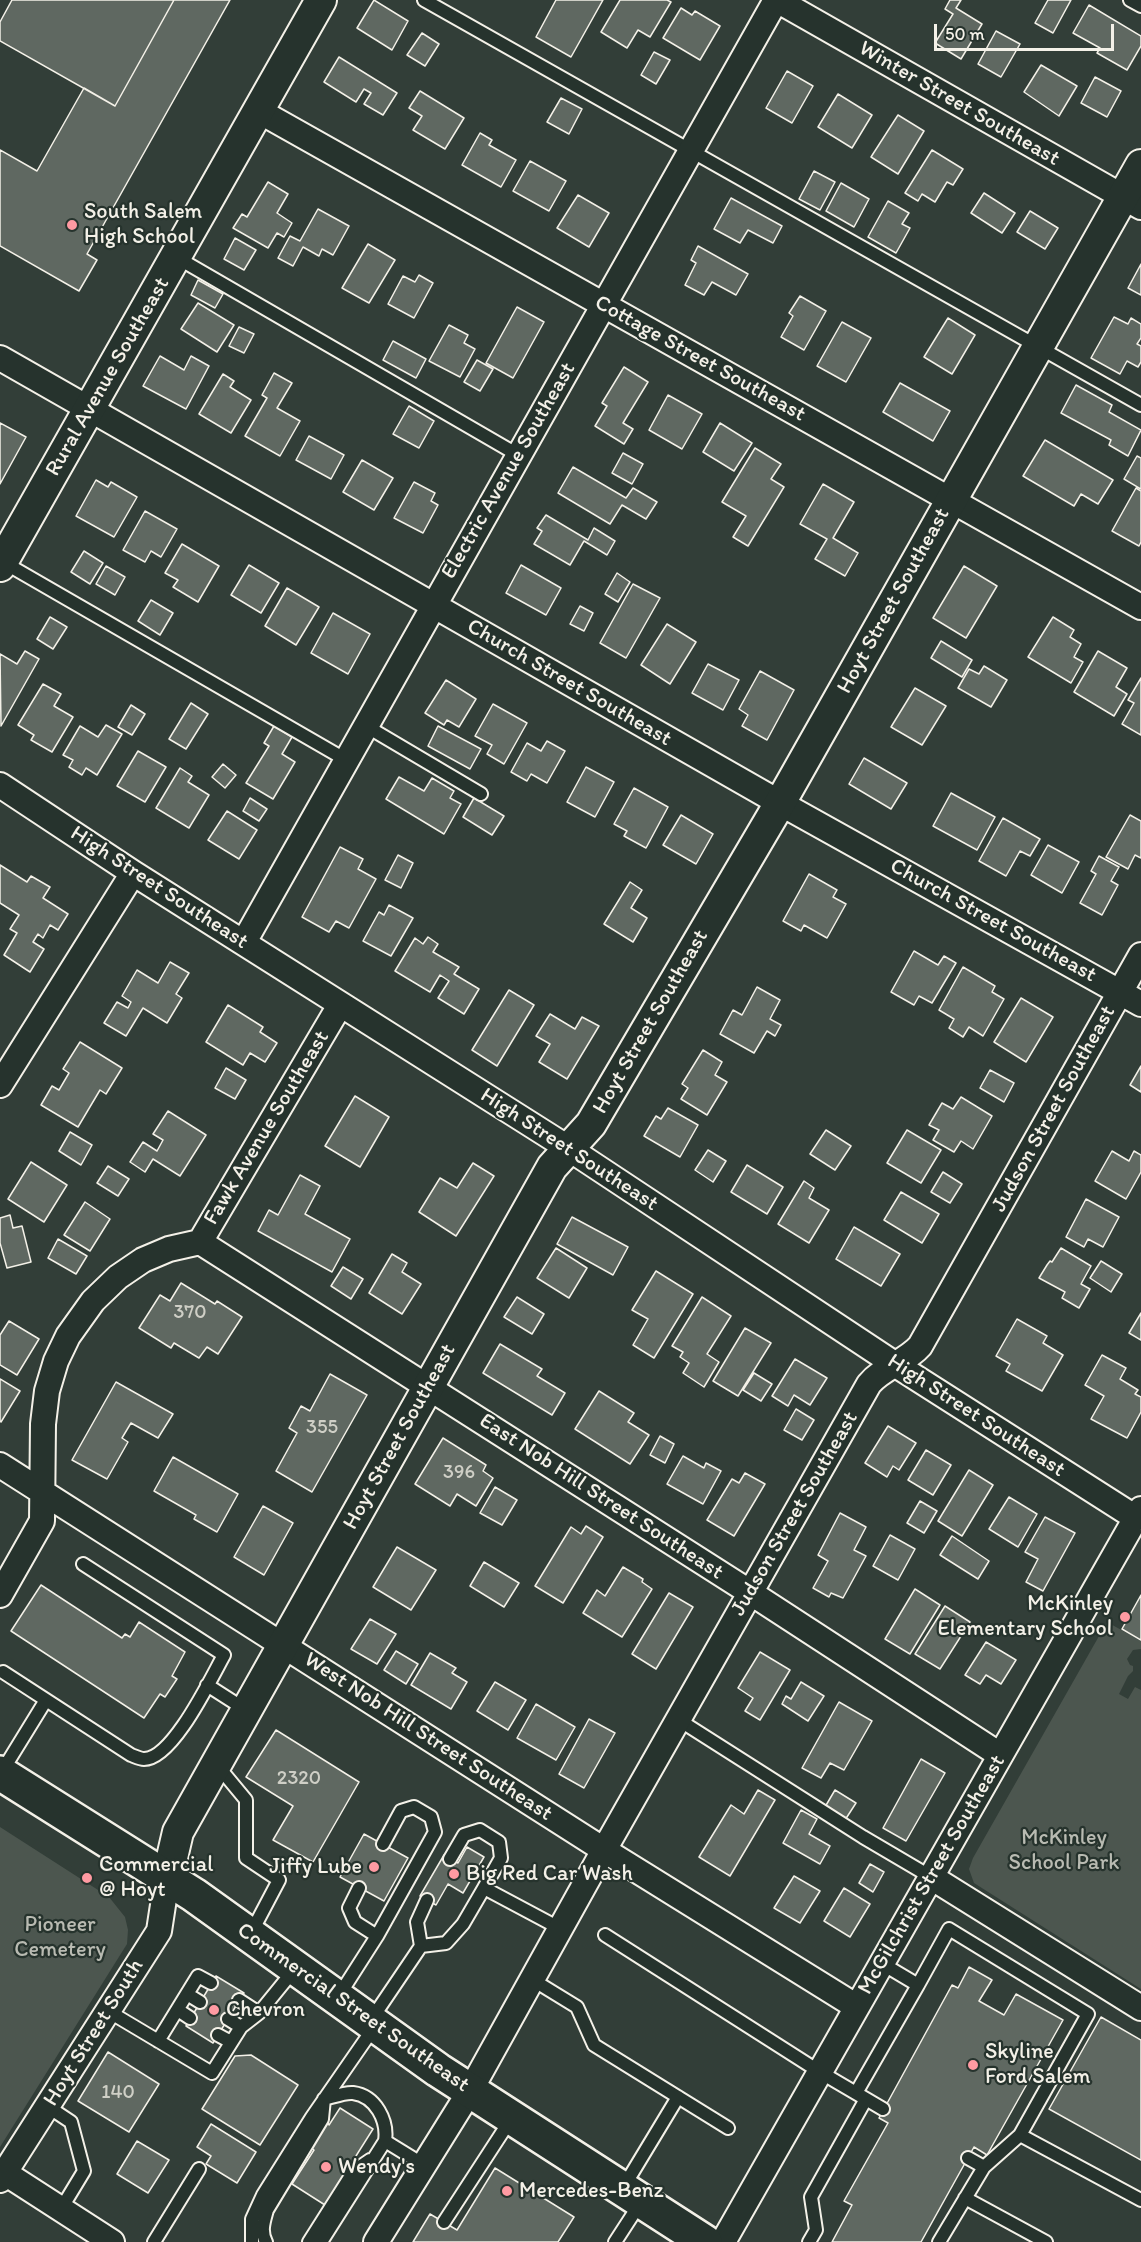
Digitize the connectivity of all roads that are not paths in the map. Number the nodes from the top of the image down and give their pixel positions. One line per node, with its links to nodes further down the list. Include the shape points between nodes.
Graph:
1 (321, 0): 6 (street, Rural Avenue Southeast)
2 (424, 0): 7 (lane)
3 (776, 0): 7 (street, Electric Avenue Southeast); 9 (street, Winter Street Southeast)
4 (1130, 0): 5 (lane)
5 (1141, 6)
6 (259, 111): 10 (street, Rural Avenue Southeast); 11 (street, Cottage Street Southeast)
7 (690, 151): 11 (street, Electric Avenue Southeast); 12 (lane)
8 (1141, 165): 9 (street, Hoyt Street Southeast)
9 (1132, 202): 12 (street, Hoyt Street Southeast)
10 (176, 257): 15 (street, Rural Avenue Southeast); 16 (lane)
11 (603, 305): 16 (street, Electric Avenue Southeast); 17 (street, Cottage Street Southeast)
12 (1038, 347): 14 (lane); 17 (street, Hoyt Street Southeast)
13 (0, 358): 15 (street, Church Street Southeast)
14 (1141, 405)
15 (90, 408): 18 (street, Rural Avenue Southeast); 19 (street, Church Street Southeast)
16 (518, 455): 19 (street, Electric Avenue Southeast)
17 (951, 500): 20 (street, Cottage Street Southeast); 25 (street, Hoyt Street Southeast)
18 (1, 563): 22 (lane)
19 (433, 605): 21 (street, Electric Avenue Southeast); 25 (street, Church Street Southeast)
20 (1141, 607)
21 (366, 726): 22 (street, Electric Avenue Southeast); 24 (lane)
22 (348, 761): 27 (street, Electric Avenue Southeast)
23 (0, 785): 26 (street, High Street Southeast)
24 (481, 794)
25 (780, 803): 29 (street, Church Street Southeast); 33 (street, Hoyt Street Southeast, via 591,1124)
26 (133, 873): 27 (street, High Street Southeast); 32 (street)
27 (244, 942): 31 (street, High Street Southeast)
28 (1141, 955): 29 (street, Judson Street Southeast)
29 (1120, 992): 30 (street, Church Street Southeast); 35 (street, Judson Street Southeast, via 920,1346)
30 (1141, 1004)
31 (340, 1005): 33 (street, High Street Southeast); 34 (street, Fawk Avenue Southeast)
32 (0, 1085)
33 (568, 1148): 35 (street, High Street Southeast); 36 (street, Hoyt Street Southeast, via 552,1167)
34 (200, 1242): 36 (street, East Nob Hill Street Southeast); 38 (street, Fawk Avenue Southeast, via 143,1260 118,1277 80,1317 56,1361 47,1391)
35 (896, 1365): 39 (street, High Street Southeast); 41 (street, Judson Street Southeast, via 869,1384)
36 (428, 1387): 41 (street, East Nob Hill Street Southeast); 43 (street, Hoyt Street Southeast)
37 (0, 1465): 38 (street, West Nob Hill Street Southeast)
38 (43, 1493): 42 (street, Fawk Avenue Southeast, via 42,1521); 43 (street, West Nob Hill Street Southeast)
39 (1138, 1513): 49 (street, McGilchrist Street Southeast)
40 (83, 1564): 45 (lane, via 224,1655)
41 (751, 1593): 48 (street, Judson Street Southeast); 49 (street, East Nob Hill Street Southeast)
42 (0, 1595)
43 (284, 1645): 47 (street, Hoyt Street Southeast); 53 (street, West Nob Hill Street Southeast)
44 (3, 1672): 46 (lane)
45 (207, 1685): 46 (lane, via 180,1732 158,1755 144,1759 131,1755); 47 (lane)
46 (46, 1700): 51 (lane)
47 (247, 1711): 50 (street, Hoyt Street Southeast)
48 (679, 1720): 53 (street, Judson Street Southeast); 55 (lane)
49 (1000, 1755): 55 (street, McGilchrist Street Southeast)
50 (217, 1764): 56 (street, Hoyt Street Southeast, via 178,1833); 61 (lane, via 246,1800 246,1858 279,1880)
51 (0, 1774): 56 (main road, Commercial Street Southeast)
52 (383, 1844): 63 (lane, via 401,1811 414,1807 431,1816 435,1832)
53 (604, 1850): 60 (street, Judson Street Southeast); 74 (street, West Nob Hill Street Southeast)
54 (450, 1859): 58 (lane, via 464,1835 480,1830 499,1842 501,1858)
55 (931, 1877): 65 (street, McGilchrist Street Southeast); 75 (street)
56 (167, 1879): 61 (main road, Commercial Street Southeast); 77 (street, Hoyt Street South, via 159,1931)
57 (359, 1888): 63 (lane, via 349,1908 355,1922)
58 (484, 1888): 60 (lane); 64 (lane, via 447,1943)
59 (427, 1900): 64 (lane, via 417,1922)
60 (561, 1929): 67 (street, Judson Street Southeast)
61 (250, 1935): 66 (main road, Commercial Street Southeast)
62 (605, 1935): 86 (lane)
63 (377, 1936): 71 (lane)
64 (421, 1946): 81 (lane)
65 (881, 1964): 69 (lane); 74 (street, McGilchrist Street Southeast)
66 (295, 1968): 71 (main road, Commercial Street Southeast); 78 (lane)
67 (533, 1980): 87 (street, Judson Street Southeast); 89 (lane, via 577,2007 594,2045)
68 (211, 1983): 70 (lane, via 198,1976)
69 (918, 1985): 88 (lane); 95 (lane, via 949,1929 1088,2014)
70 (187, 1995): 73 (lane); 76 (lane)
71 (338, 1998): 81 (main road, Commercial Street Southeast)
72 (239, 2000): 78 (lane)
73 (200, 2002)
74 (857, 2007): 86 (street, McGilchrist Street Southeast)
75 (1141, 2008)
76 (178, 2010): 79 (lane); 84 (lane)
77 (108, 2011): 84 (lane); 91 (street, Hoyt Street South)
78 (259, 2013): 82 (lane)
79 (190, 2018)
80 (228, 2019): 82 (lane)
81 (373, 2023): 87 (main road, Commercial Street Southeast); 90 (lane)
82 (241, 2026): 85 (lane)
83 (218, 2035): 85 (lane)
84 (158, 2041): 85 (lane, via 212,2073)
85 (231, 2042)
86 (820, 2072): 88 (lane); 117 (street, McGilchrist Street Southeast)
87 (470, 2091): 93 (main road, Commercial Street Southeast); 99 (street, Judson Street Southeast)
88 (861, 2096): 92 (lane); 118 (lane, via 811,2197 816,2230)
89 (678, 2097): 94 (lane); 103 (lane)
90 (324, 2099): 96 (lane, via 352,2093 366,2098 386,2122); 110 (lane, via 256,2208); 111 (lane, via 322,2119 267,2210 263,2223)
91 (47, 2106): 102 (street, Hoyt Street South); 106 (lane, via 71,2122 84,2171)
92 (884, 2109)
93 (512, 2118): 103 (main road, Commercial Street Southeast); 107 (lane)
94 (728, 2128)
95 (1020, 2135): 100 (lane); 105 (lane)
96 (385, 2141): 97 (lane); 99 (lane)
97 (376, 2156): 112 (lane, via 354,2171); 113 (lane)
98 (968, 2158): 100 (lane)
99 (424, 2165): 114 (street, Judson Street Southeast)
100 (984, 2167): 104 (lane)
101 (199, 2169): 109 (lane)
102 (2, 2177): 106 (street)
103 (632, 2195): 115 (lane); 116 (main road, Commercial Street Southeast)
104 (965, 2199): 119 (lane); 120 (lane)
105 (1141, 2200)
106 (61, 2209): 108 (street)
107 (444, 2222)
108 (112, 2242)
109 (154, 2242)
110 (252, 2242)
111 (266, 2242)
112 (309, 2242)
113 (321, 2242)
114 (376, 2242)
115 (615, 2242)
116 (705, 2242)
117 (723, 2242)
118 (809, 2242)
119 (939, 2242)
120 (1046, 2242)

